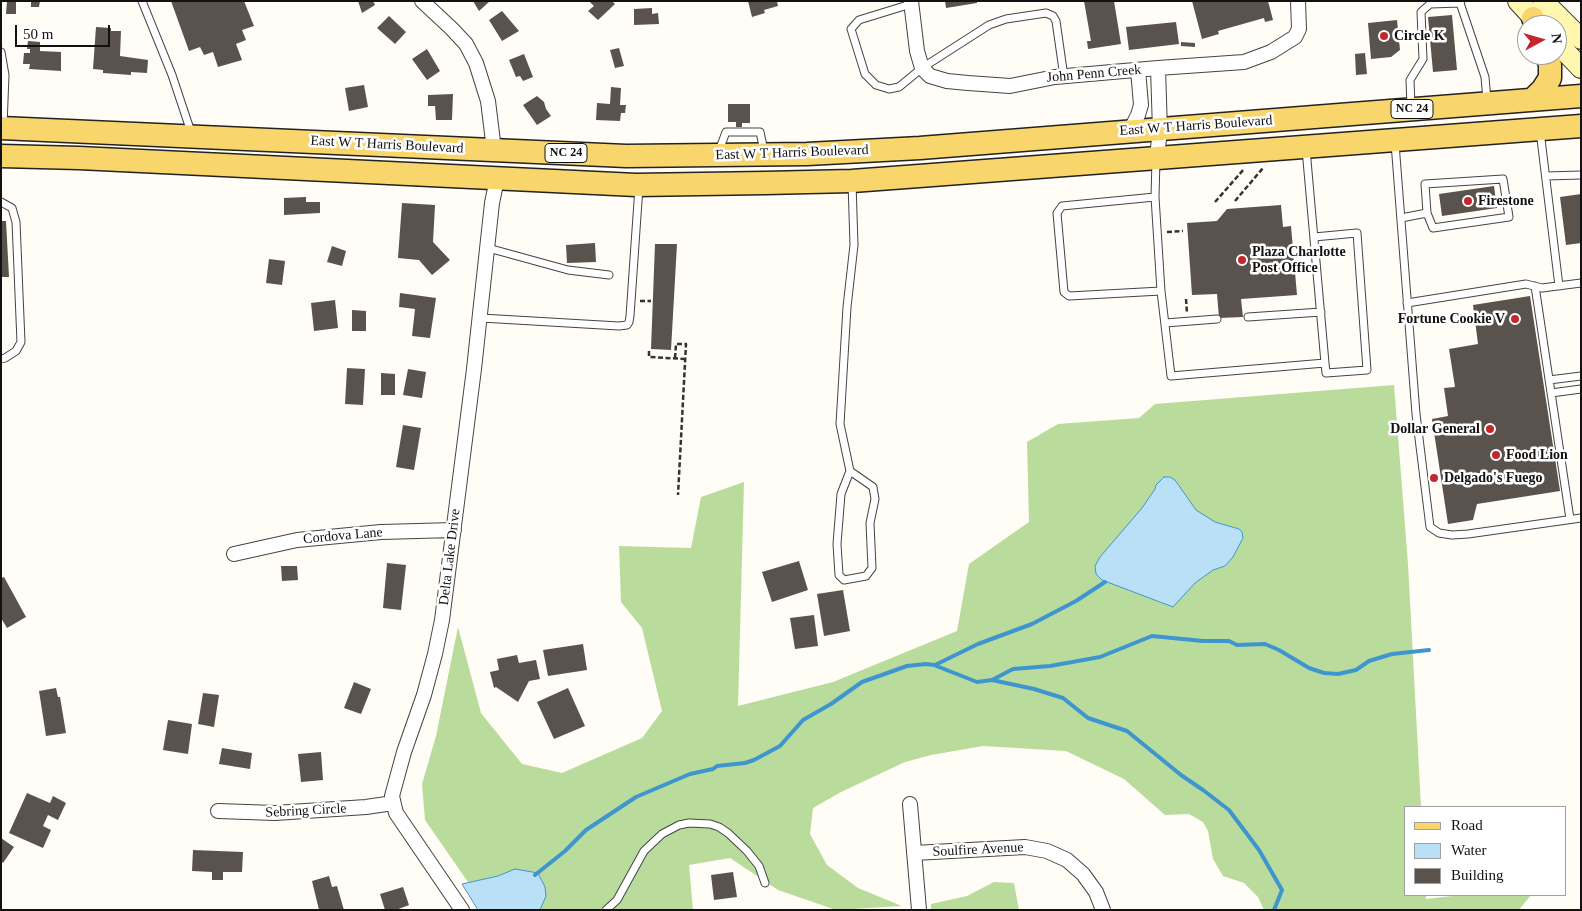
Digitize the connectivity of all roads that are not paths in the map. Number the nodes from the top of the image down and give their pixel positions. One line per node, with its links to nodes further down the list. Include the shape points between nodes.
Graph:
1 (142, 1): 27 (lane, via 172,74)
2 (422, 1): 30 (street, via 466,44 476,63 488,101)
3 (1298, 1): 14 (street, John Penn Creek, via 1299,29 1294,37 1271,52 1244,62)
4 (1518, 1): 7 (main road)
5 (1461, 2): 20 (lane, via 1485,77); 21 (lane, via 1430,4 1421,12 1423,59 1410,80)
6 (911, 3): 13 (street); 13 (lane, via 859,20 851,30 864,74 876,85 889,89 899,87)
7 (1536, 15)
8 (1567, 32): 9 (main road)
9 (1581, 39)
10 (1, 52): 23 (lane, via 5,75)
11 (1567, 53): 15 (main road)
12 (1550, 65): 19 (main road, via 1550,78)
13 (922, 68): 17 (street, John Penn Creek, via 930,76 947,81 1010,86); 17 (lane, via 989,25 1006,19 1046,14 1056,21)
14 (1158, 68): 16 (street, John Penn Creek); 25 (street)
15 (1581, 68)
16 (1138, 70): 17 (street, John Penn Creek); 26 (street, via 1141,106)
17 (1064, 76)
18 (1581, 96): 19 (main road, East W T Harris Boulevard / NC 24)
19 (1532, 100): 20 (main road, East W T Harris Boulevard / NC 24)
20 (1487, 103): 21 (main road, East W T Harris Boulevard / NC 24)
21 (1411, 109): 25 (main road, East W T Harris Boulevard / NC 24)
22 (1581, 126): 24 (main road, East W T Harris Boulevard / NC 24)
23 (2, 128): 27 (main road, East W T Harris Boulevard / NC 24)
24 (1540, 128): 28 (main road, East W T Harris Boulevard / NC 24); 36 (lane)
25 (1160, 130): 26 (main road, East W T Harris Boulevard / NC 24); 33 (street)
26 (1130, 131): 31 (main road, East W T Harris Boulevard / NC 24, via 920,148 764,155)
27 (192, 135): 30 (main road, East W T Harris Boulevard / NC 24)
28 (1395, 139): 29 (main road, East W T Harris Boulevard / NC 24); 43 (lane)
29 (1306, 146): 33 (main road, East W T Harris Boulevard / NC 24); 44 (lane)
30 (494, 150): 31 (main road, East W T Harris Boulevard / NC 24); 35 (main road, via 453,170)
31 (573, 153): 37 (main road, via 508,167)
32 (1, 156): 35 (main road, East W T Harris Boulevard / NC 24)
33 (1156, 157): 38 (main road, East W T Harris Boulevard / NC 24); 40 (lane)
34 (1581, 175): 36 (lane)
35 (429, 176): 37 (main road, East W T Harris Boulevard / NC 24)
36 (1546, 176): 49 (lane)
37 (497, 179): 39 (main road, East W T Harris Boulevard / NC 24); 45 (street, Delta Lake Drive)
38 (852, 181): 39 (main road, East W T Harris Boulevard / NC 24); 63 (lane, via 854,245 840,424)
39 (639, 184): 54 (lane, via 629,322 620,326)
40 (1154, 197): 50 (lane); 50 (lane, via 1062,206 1057,213 1064,292 1068,296)
41 (1, 202): 57 (lane, via 12,208 16,222 21,342 16,351)
42 (1427, 213): 42 (lane, via 1425,184 1502,179 1509,217 1433,228); 43 (lane)
43 (1401, 218): 51 (lane)
44 (1314, 237): 52 (lane); 58 (lane, via 1357,233 1367,370 1326,373)
45 (488, 248): 46 (lane, via 568,270); 54 (street, Delta Lake Drive)
46 (609, 275)
47 (1581, 283): 49 (lane)
48 (1535, 286): 49 (lane); 51 (lane, via 1526,284); 60 (lane)
49 (1559, 286)
50 (1161, 291): 56 (lane)
51 (1407, 303): 65 (lane, via 1430,527 1439,533 1452,535)
52 (1321, 312): 53 (lane); 58 (lane)
53 (1248, 317)
54 (480, 318): 66 (street, Delta Lake Drive)
55 (1217, 319): 56 (lane)
56 (1165, 323): 58 (lane, via 1171,376)
57 (1, 359)
58 (1325, 363)
59 (1581, 376): 60 (lane)
60 (1549, 380): 62 (lane)
61 (1581, 389): 62 (lane)
62 (1551, 393): 65 (lane)
63 (850, 471): 63 (lane, via 873,487 875,499 870,523 872,568 866,576 844,580 839,575 837,544 841,494)
64 (1581, 518): 65 (lane)
65 (1570, 519)
66 (454, 530): 67 (street, Cordova Lane, via 381,532 297,540); 68 (street, Delta Lake Drive, via 435,654 393,790)
67 (234, 554)
68 (393, 803): 70 (street, Sebring Circle, via 275,813); 73 (street, via 396,813)
69 (910, 804): 71 (street)
70 (218, 811)
71 (914, 853): 75 (street); 76 (street, Soulfire Avenue, via 1025,847 1047,851 1067,860 1083,874 1096,892)
72 (765, 883): 74 (lane, via 759,866 728,833 710,824 689,822 662,834 644,851 617,900)
73 (462, 910)
74 (606, 910)
75 (919, 910)
76 (1103, 910)

